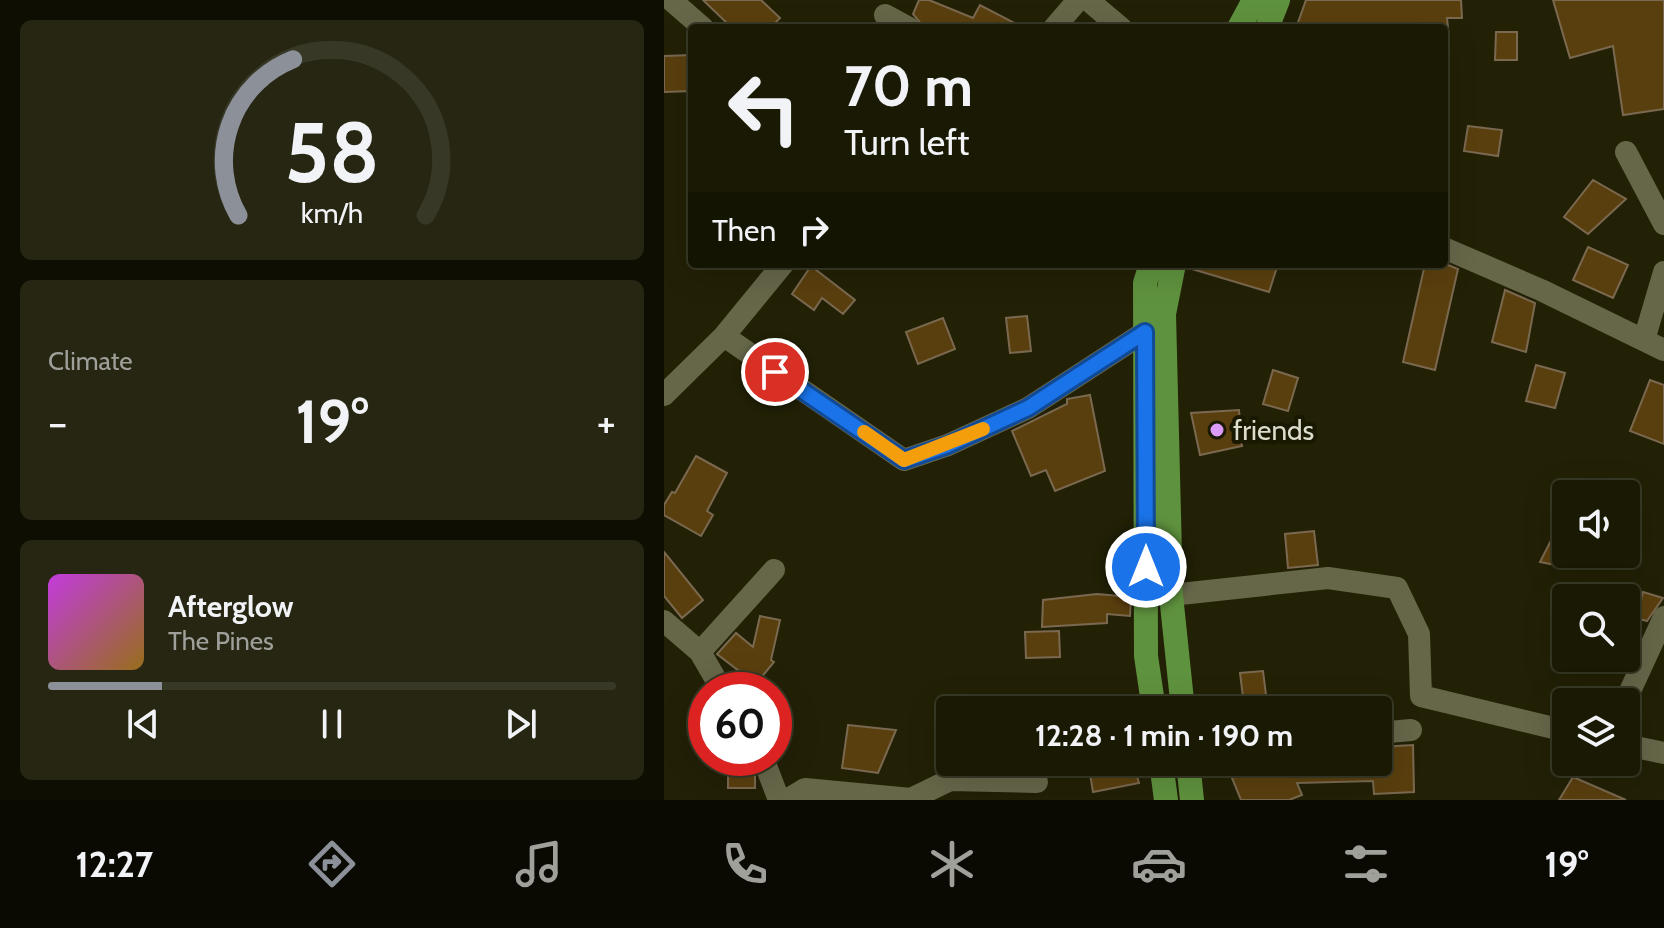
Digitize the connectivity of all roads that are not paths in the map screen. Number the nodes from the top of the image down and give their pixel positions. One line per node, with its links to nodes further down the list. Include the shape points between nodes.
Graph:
1 (671, 0): 7 (street)
2 (1078, 0): 9 (street)
3 (1088, 0): 10 (street)
4 (1254, 0): 11 (main road)
5 (1278, 0): 12 (main road)
6 (885, 15): 8 (street)
7 (698, 24)
8 (902, 24)
9 (1057, 24)
10 (1116, 24)
11 (1241, 24)
12 (1269, 24)
13 (1626, 152): 14 (street)
14 (1664, 224)
15 (1448, 250): 22 (street)
16 (780, 268): 21 (street)
17 (1150, 268): 20 (main road)
18 (1173, 268): 25 (main road, via 1164,314)
19 (1664, 272): 22 (street)
20 (1145, 332): 21 (street, via 1028,408 904,460); 31 (main road, via 1146,656)
21 (724, 336): 23 (street)
22 (1654, 345)
23 (664, 395)
24 (774, 570): 28 (street)
25 (1171, 595): 32 (main road); 33 (street, via 1328,578 1397,588 1419,634 1421,696)
26 (1664, 617): 30 (street)
27 (664, 621): 28 (street)
28 (700, 652): 29 (street)
29 (712, 672)
30 (1631, 688)
31 (1152, 696)
32 (1182, 696)
33 (1552, 728)
34 (1411, 730): 35 (street)
35 (1392, 732)
36 (1640, 748): 37 (street)
37 (1664, 753)
38 (770, 776): 42 (street)
39 (1163, 776): 44 (main road)
40 (1193, 776): 45 (main road)
41 (1037, 782): 43 (street, via 950,780 911,799 805,789)
42 (779, 800)
43 (787, 800)
44 (1166, 800)
45 (1192, 800)

